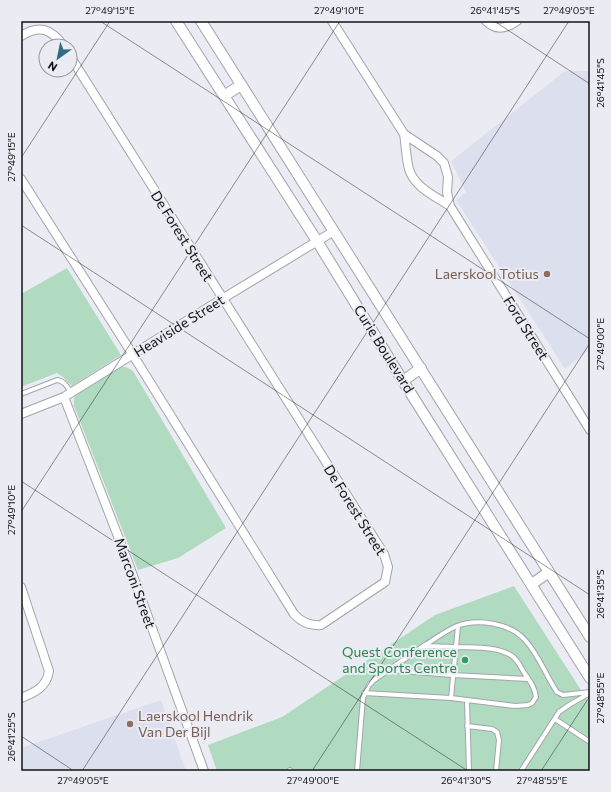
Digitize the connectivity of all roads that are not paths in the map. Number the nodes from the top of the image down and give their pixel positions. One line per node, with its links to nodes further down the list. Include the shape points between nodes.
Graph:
1 (176, 21): 10 (street, Curie Boulevard)
2 (201, 21): 9 (street, Curie Boulevard)
3 (332, 21): 11 (street, Ford Street)
4 (486, 21): 5 (street, via 497,28 510,26)
5 (517, 21)
6 (21, 36): 7 (street, via 30,30 42,29)
7 (57, 38)
8 (78, 69): 16 (street, De Forest Street)
9 (241, 85): 10 (street); 14 (street, Curie Boulevard)
10 (224, 96): 15 (street, Curie Boulevard)
11 (404, 134): 13 (street, Ford Street, via 413,179); 13 (street, Ford Street, via 438,156 444,163 447,169)
12 (21, 179): 17 (street, De Forest Street)
13 (450, 206): 23 (street, Ford Street)
14 (334, 231): 15 (street, Heaviside Street); 18 (street, Curie Boulevard)
15 (317, 241): 16 (street, Heaviside Street); 19 (street, Curie Boulevard)
16 (222, 299): 17 (street, Heaviside Street); 17 (street, De Forest Street, via 387,562 385,582 326,623 316,626 303,622 294,614)
17 (133, 355): 21 (street, Heaviside Street)
18 (421, 368): 19 (street); 24 (street, Curie Boulevard)
19 (403, 381): 25 (street, Curie Boulevard)
20 (21, 394): 21 (lane, via 61,380 66,385)
21 (67, 395): 22 (street, Heaviside Street); 43 (street, Marconi Street)
22 (21, 414)
23 (590, 430)
24 (549, 572): 25 (street); 28 (street, Curie Boulevard)
25 (532, 584): 33 (street, Curie Boulevard)
26 (21, 586): 37 (street, via 49,671 46,681 39,689)
27 (458, 626): 29 (lane); 30 (lane); 35 (lane, via 484,623 509,628 525,639 532,648 557,692 563,695)
28 (590, 637)
29 (424, 646): 30 (lane); 31 (lane)
30 (456, 647): 32 (lane); 34 (lane, via 506,653 516,660)
31 (388, 670): 32 (lane); 36 (lane, via 374,680)
32 (453, 675): 34 (lane); 38 (lane)
33 (590, 678)
34 (528, 679): 39 (lane, via 536,697 532,704 515,706)
35 (590, 692): 40 (lane, via 562,709)
36 (364, 693): 38 (lane); 44 (lane)
37 (21, 698)
38 (451, 698): 39 (lane)
39 (467, 701): 41 (lane)
40 (554, 719): 42 (lane); 47 (lane)
41 (467, 726): 45 (lane); 46 (lane, via 497,732 499,740)
42 (590, 742)
43 (204, 771)
44 (357, 771)
45 (469, 771)
46 (496, 771)
47 (521, 771)

